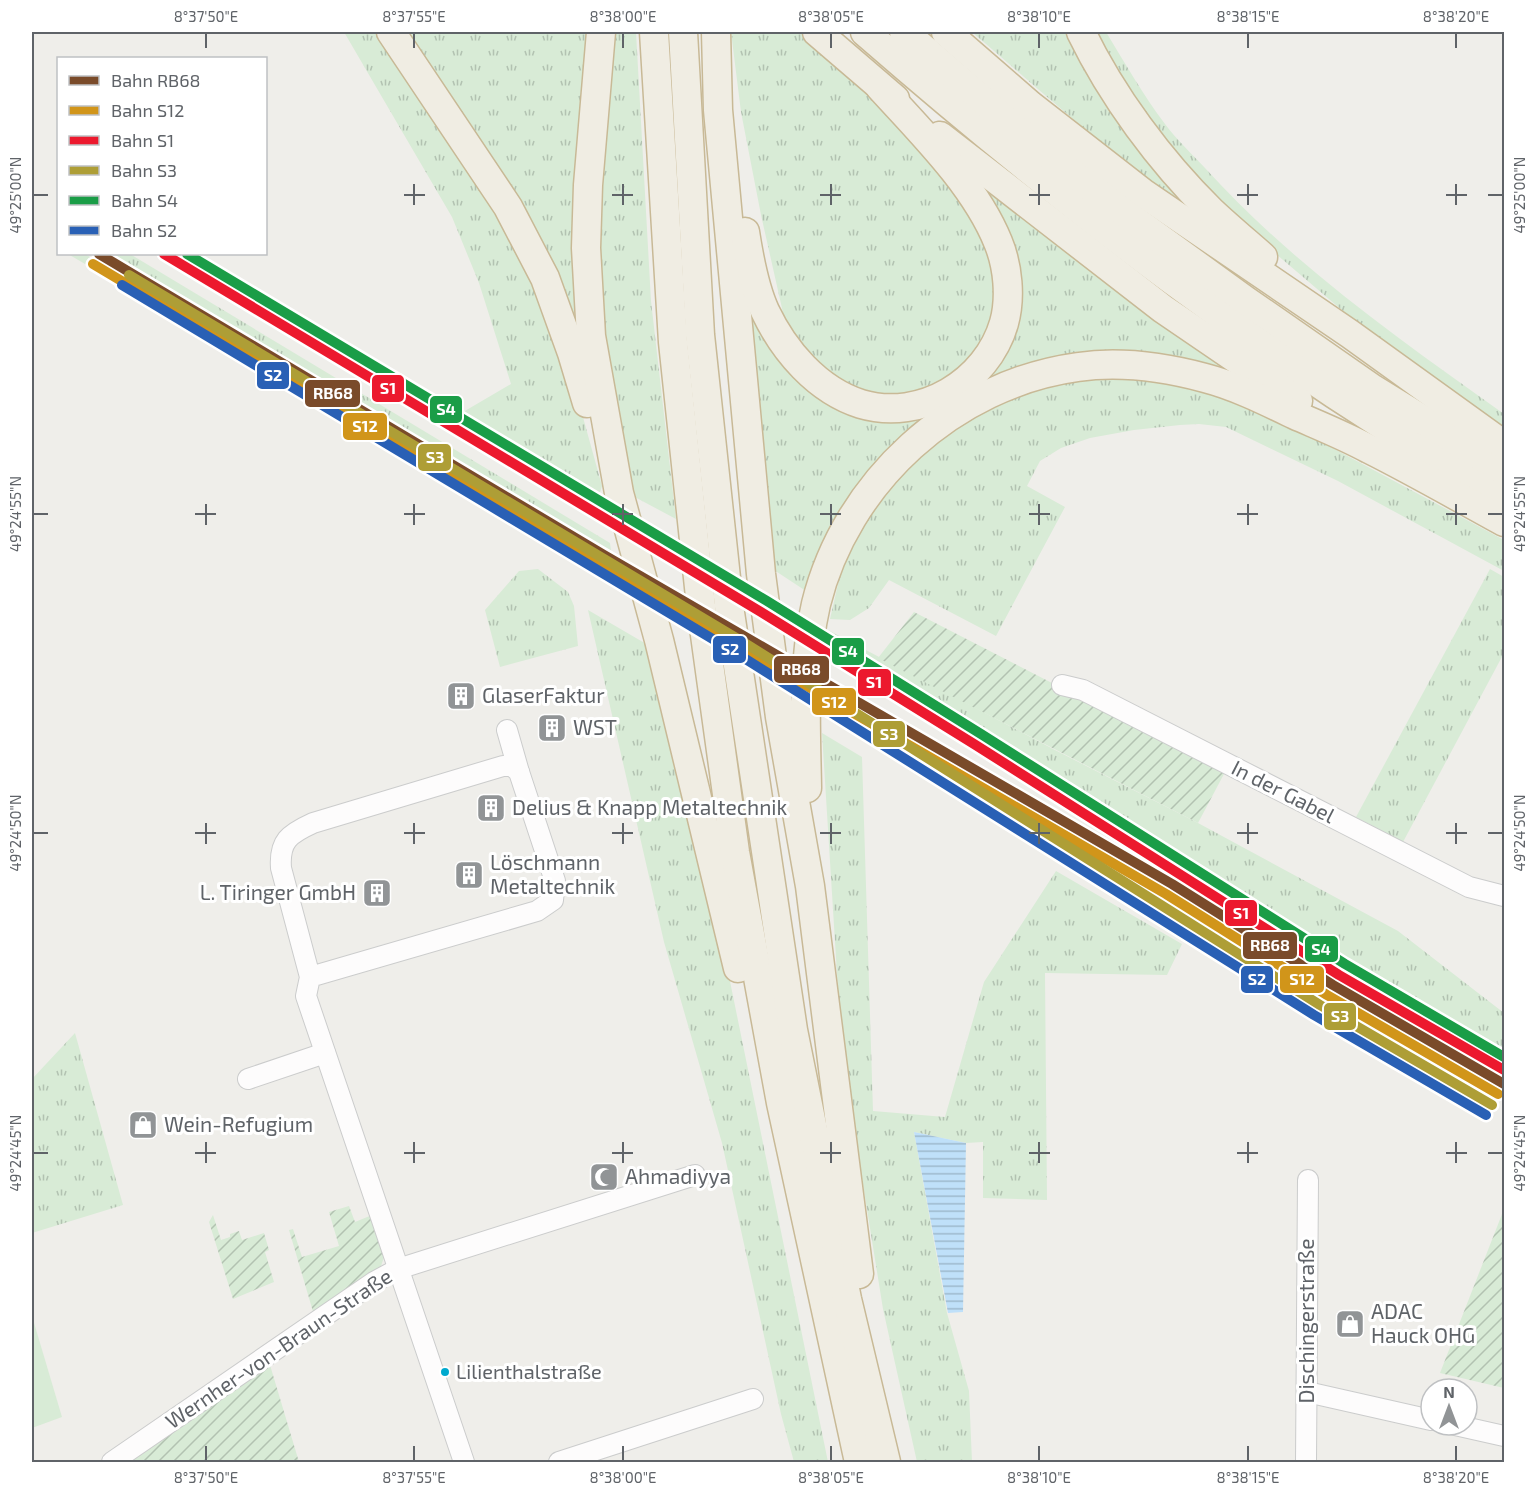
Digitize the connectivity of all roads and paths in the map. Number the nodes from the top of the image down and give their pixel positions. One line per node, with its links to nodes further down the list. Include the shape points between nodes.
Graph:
1 (391, 32): 17 (highway, via 508,207 546,278)
2 (601, 32): 17 (highway, via 586,248 591,336)
3 (654, 32): 28 (highway, via 673,342 693,532 735,852)
4 (683, 32): 32 (highway, via 700,335 741,694 793,1030)
5 (716, 32): 12 (highway)
6 (817, 32): 11 (highway)
7 (865, 32): 18 (highway, via 968,121 1201,302 1360,411)
8 (904, 32): 16 (highway, via 1012,126 1150,231 1373,389)
9 (946, 32): 13 (highway, via 1030,105 1143,193)
10 (1081, 32): 13 (highway, via 1120,100 1169,164 1210,210)
11 (880, 87): 12 (highway, via 974,198 998,243 1007,281 1004,321 989,355 949,393 916,405 880,407 845,398 801,366 785,345 765,310 750,259); 15 (highway, via 1163,309)
12 (718, 110): 23 (highway, via 761,574 780,717)
13 (1350, 334): 14 (highway)
14 (1504, 446)
15 (1369, 448): 19 (highway); 23 (highway, via 1206,378 1117,365 1078,367 1031,377 982,396 922,435 891,465 861,504 838,544 817,603 807,665)
16 (1504, 470)
17 (618, 489): 28 (highway, via 659,640 763,1071)
18 (1504, 499)
19 (1504, 522)
20 (1062, 685): 24 (street, In der Gabel, via 1083,690 1469,887)
21 (507, 730): 22 (street)
22 (519, 772): 25 (street, via 555,881 553,900 537,911); 25 (street, via 513,766 499,767 301,829 284,841 280,861)
23 (810, 886): 32 (highway, via 860,1281)
24 (1504, 896)
25 (310, 977): 26 (street, via 306,996)
26 (325, 1053): 27 (street); 31 (street)
27 (248, 1079)
28 (781, 1103): 41 (highway)
29 (695, 1175): 31 (street, Wernher-von-Braun-Straße)
30 (1308, 1180): 33 (street, Dischingerstraße)
31 (398, 1269): 38 (street, Wernher-von-Braun-Straße); 39 (street)
32 (866, 1381): 42 (highway)
33 (1307, 1392): 35 (street); 43 (street, Dischingerstraße)
34 (753, 1399): 40 (street)
35 (1419, 1417)
36 (1479, 1430): 37 (street)
37 (1504, 1436)
38 (112, 1462)
39 (464, 1462)
40 (560, 1462)
41 (859, 1462)
42 (886, 1462)
43 (1306, 1462)

